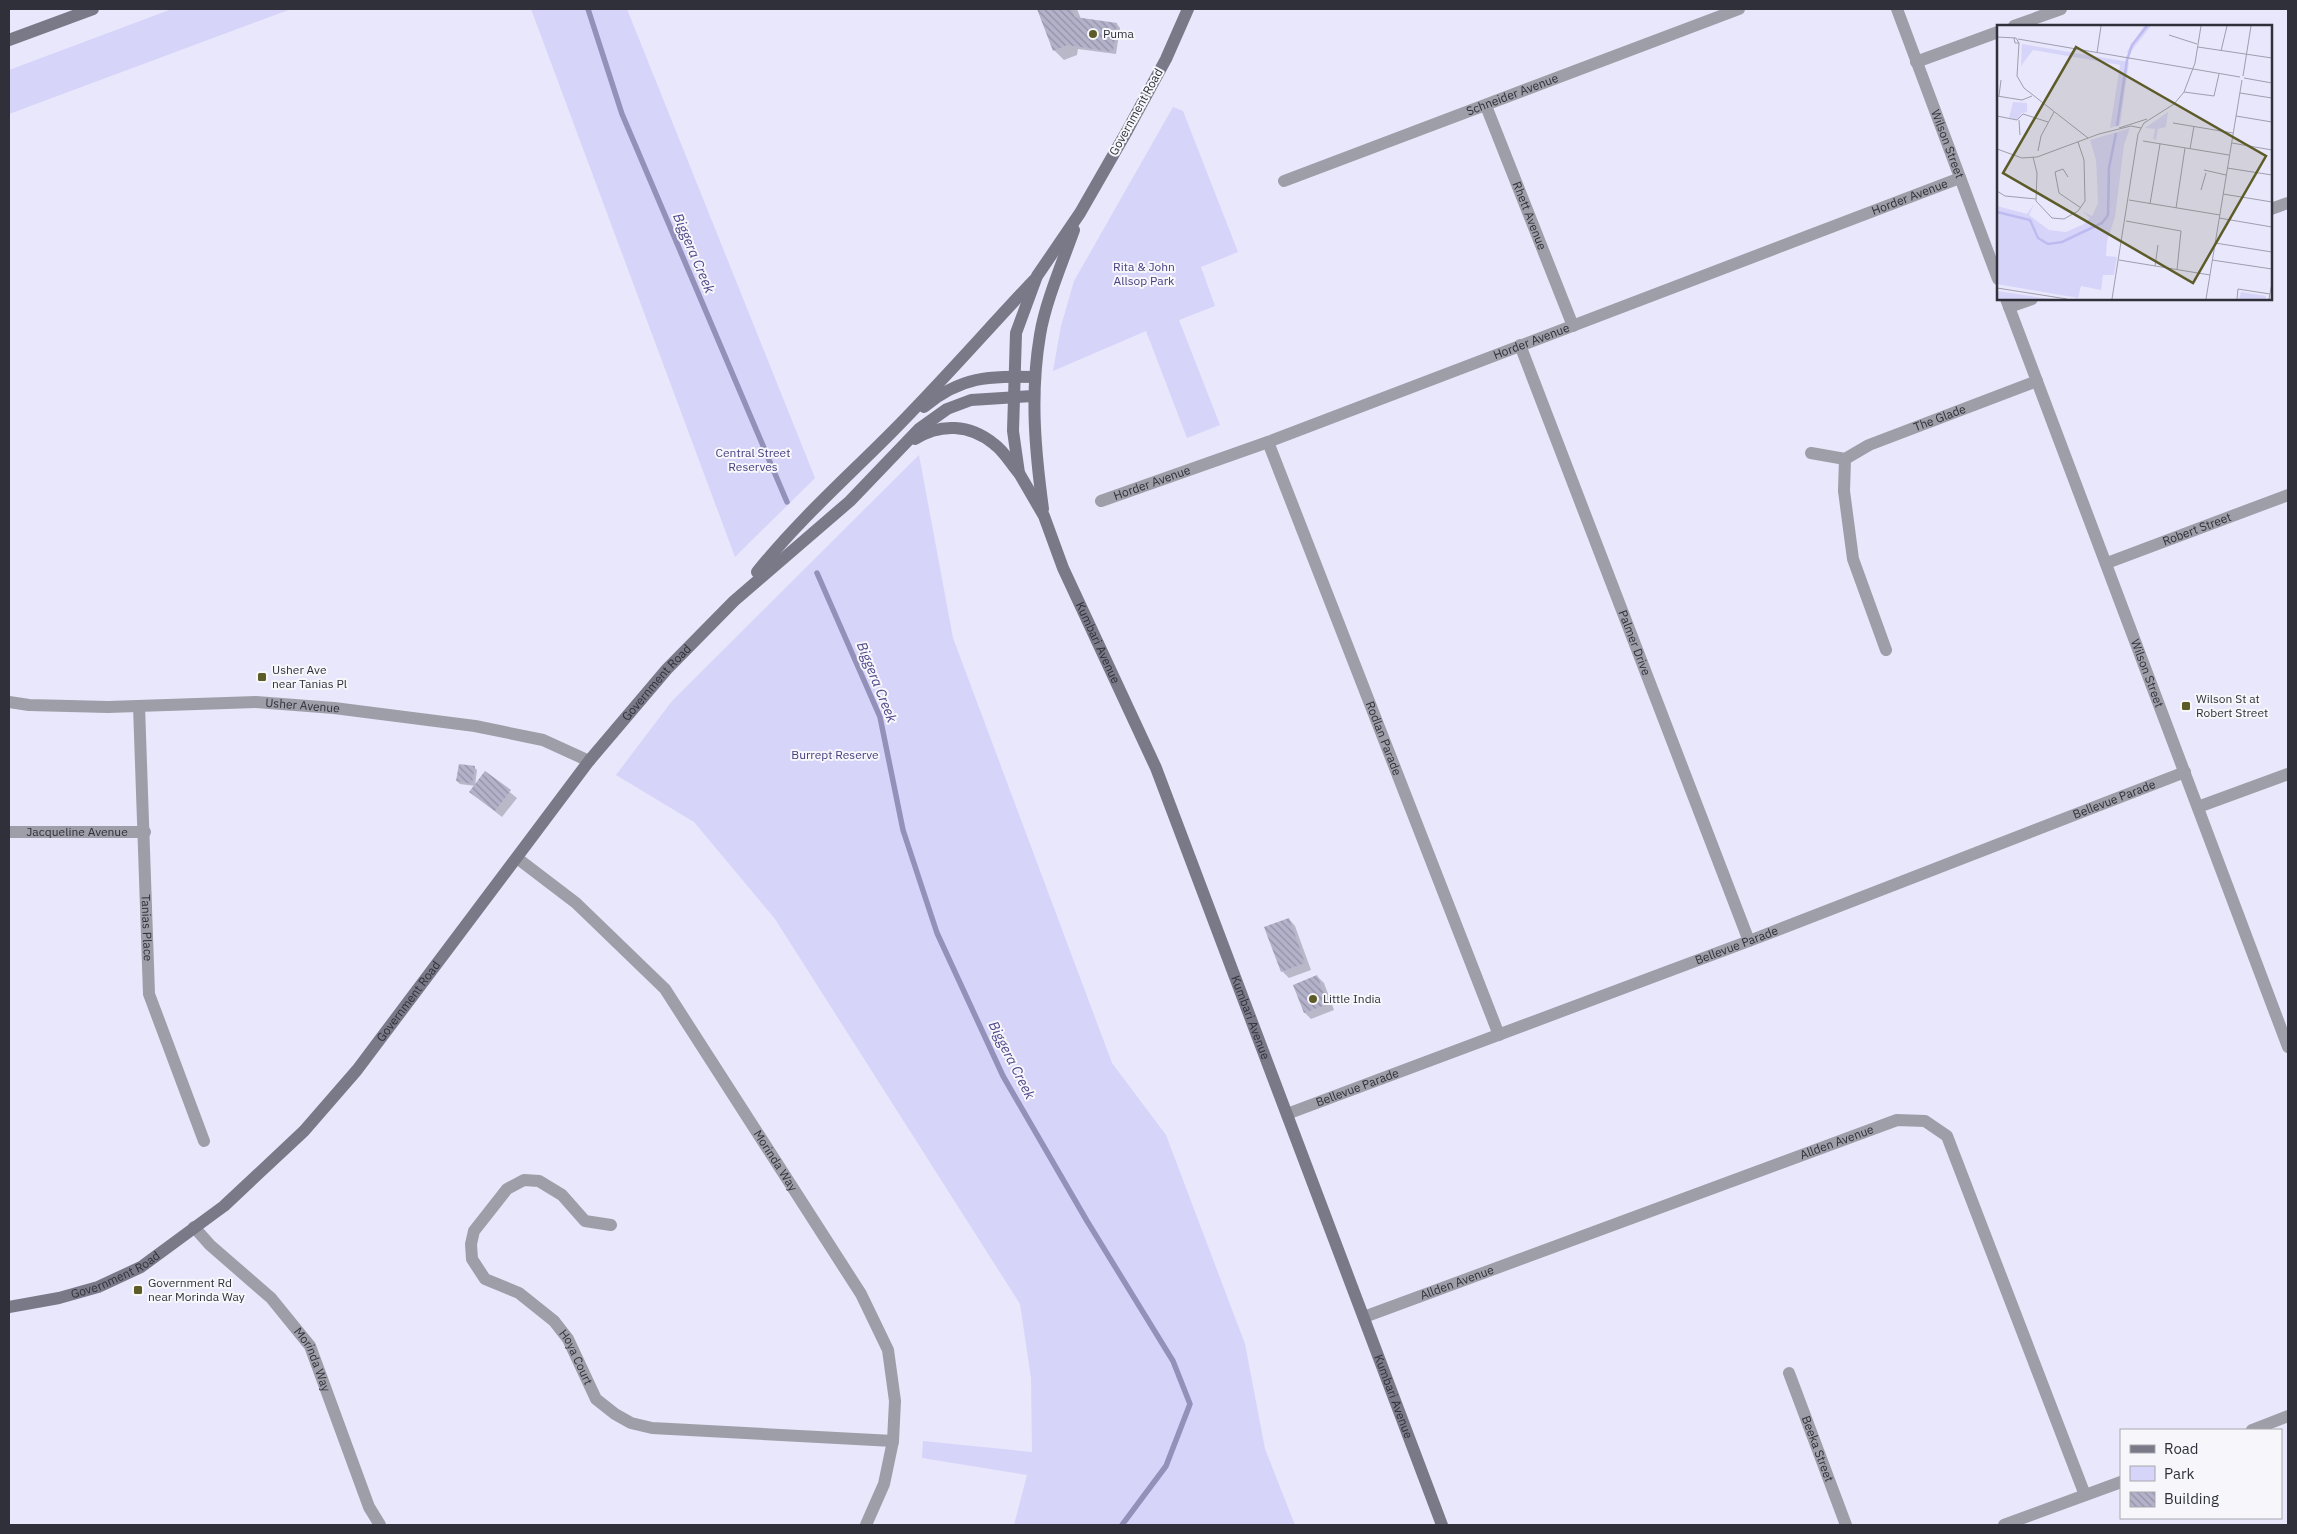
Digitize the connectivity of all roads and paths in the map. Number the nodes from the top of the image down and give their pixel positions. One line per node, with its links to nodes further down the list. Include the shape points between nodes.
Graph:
1 (93, 9): 8 (street)
2 (1188, 9): 15 (street, Government Road, via 1166,59)
3 (1739, 9): 10 (street, Schneider Avenue)
4 (1897, 9): 9 (street, Wilson Street)
5 (2061, 9): 6 (street)
6 (2017, 25)
7 (1997, 32): 9 (street)
8 (9, 40)
9 (1916, 62): 11 (street, Wilson Street)
10 (1486, 106): 12 (street, Schneider Avenue); 20 (street, Rhett Avenue)
11 (1960, 178): 17 (street, Wilson Street); 20 (street, Horder Avenue)
12 (1284, 181)
13 (2288, 203): 14 (street)
14 (2272, 209)
15 (1080, 213): 16 (street, Government Road); 23 (street, Government Road, via 1040,333)
16 (1037, 276): 22 (street, Government Road, via 1016,333); 27 (street, Government Road)
17 (1997, 276)
18 (2026, 300): 19 (street)
19 (2007, 303): 24 (street, Wilson Street)
20 (1573, 326): 21 (street, Horder Avenue)
21 (1520, 345): 28 (street, Horder Avenue); 48 (street, Palmer Drive)
22 (1014, 377): 23 (street, Government Road); 26 (street, Government Road); 27 (street, Government Road, via 980,378 949,388)
23 (1035, 377): 25 (street, Government Road)
24 (2037, 381): 31 (street, The Glade, via 1869,445); 36 (street, Wilson Street)
25 (1033, 396): 26 (street, Government Road); 35 (street, Kumbari Avenue)
26 (1013, 397): 29 (street, Government Road, via 971,400 947,409 919,429); 32 (street, Kumbari Avenue, via 1013,431)
27 (889, 435): 37 (street, Government Road, via 775,550)
28 (1268, 442): 34 (street, Horder Avenue); 49 (street, Rodlan Parade)
29 (900, 449): 32 (street, Government Road, via 919,436 945,426 972,431 995,444); 37 (street, Government Road, via 850,501)
30 (1810, 453): 31 (street)
31 (1845, 459): 38 (street, via 1844,491 1853,559)
32 (1019, 473): 35 (street, Kumbari Avenue)
33 (2288, 496): 36 (street, Robert Street)
34 (1101, 502)
35 (1044, 516): 51 (street, Kumbari Avenue, via 1063,568 1156,768)
36 (2107, 563): 42 (street, Wilson Street)
37 (734, 601): 41 (street, Government Road, via 667,669)
38 (1886, 650)
39 (9, 702): 40 (street, Usher Avenue, via 30,706)
40 (140, 706): 41 (street, Usher Avenue, via 256,702 334,708 475,726 543,740); 46 (street, Tanias Place)
41 (589, 761): 47 (street, Government Road)
42 (2185, 772): 44 (street, Wilson Street); 48 (street, Bellevue Parade)
43 (2288, 774): 44 (street)
44 (2198, 807): 50 (street, Wilson Street)
45 (9, 832): 46 (street, Jacqueline Avenue)
46 (145, 832): 52 (street, Tanias Place, via 150,994)
47 (517, 858): 54 (street, Government Road, via 357,1070 304,1131 224,1206); 60 (street, Morinda Way, via 583,910 665,989 861,1294 888,1350 896,1401)
48 (1749, 941): 49 (street, Bellevue Parade)
49 (1499, 1035): 51 (street, Bellevue Parade)
50 (2288, 1047)
51 (1287, 1114): 56 (street, Kumbari Avenue)
52 (204, 1141)
53 (610, 1225): 60 (street, Hoya Court, via 585,1221 562,1195 539,1182 524,1180 507,1189 474,1231 471,1252 485,1279 519,1293 554,1321 568,1339 596,1399 614,1414 652,1428)
54 (194, 1227): 55 (street, Government Road, via 141,1267 98,1287); 63 (street, Morinda Way, via 271,1298 310,1346 369,1507)
55 (9, 1307)
56 (1364, 1317): 62 (street, Allden Avenue, via 1897,1120 1925,1121 1948,1136); 65 (street, Kumbari Avenue)
57 (1789, 1373): 66 (street, Beeka Street)
58 (2288, 1416): 59 (street)
59 (2255, 1429)
60 (893, 1441): 64 (street, Morinda Way, via 884,1484)
61 (2120, 1482): 62 (street)
62 (2085, 1496): 67 (street)
63 (380, 1525)
64 (866, 1525)
65 (1442, 1525)
66 (1846, 1525)
67 (2004, 1525)

